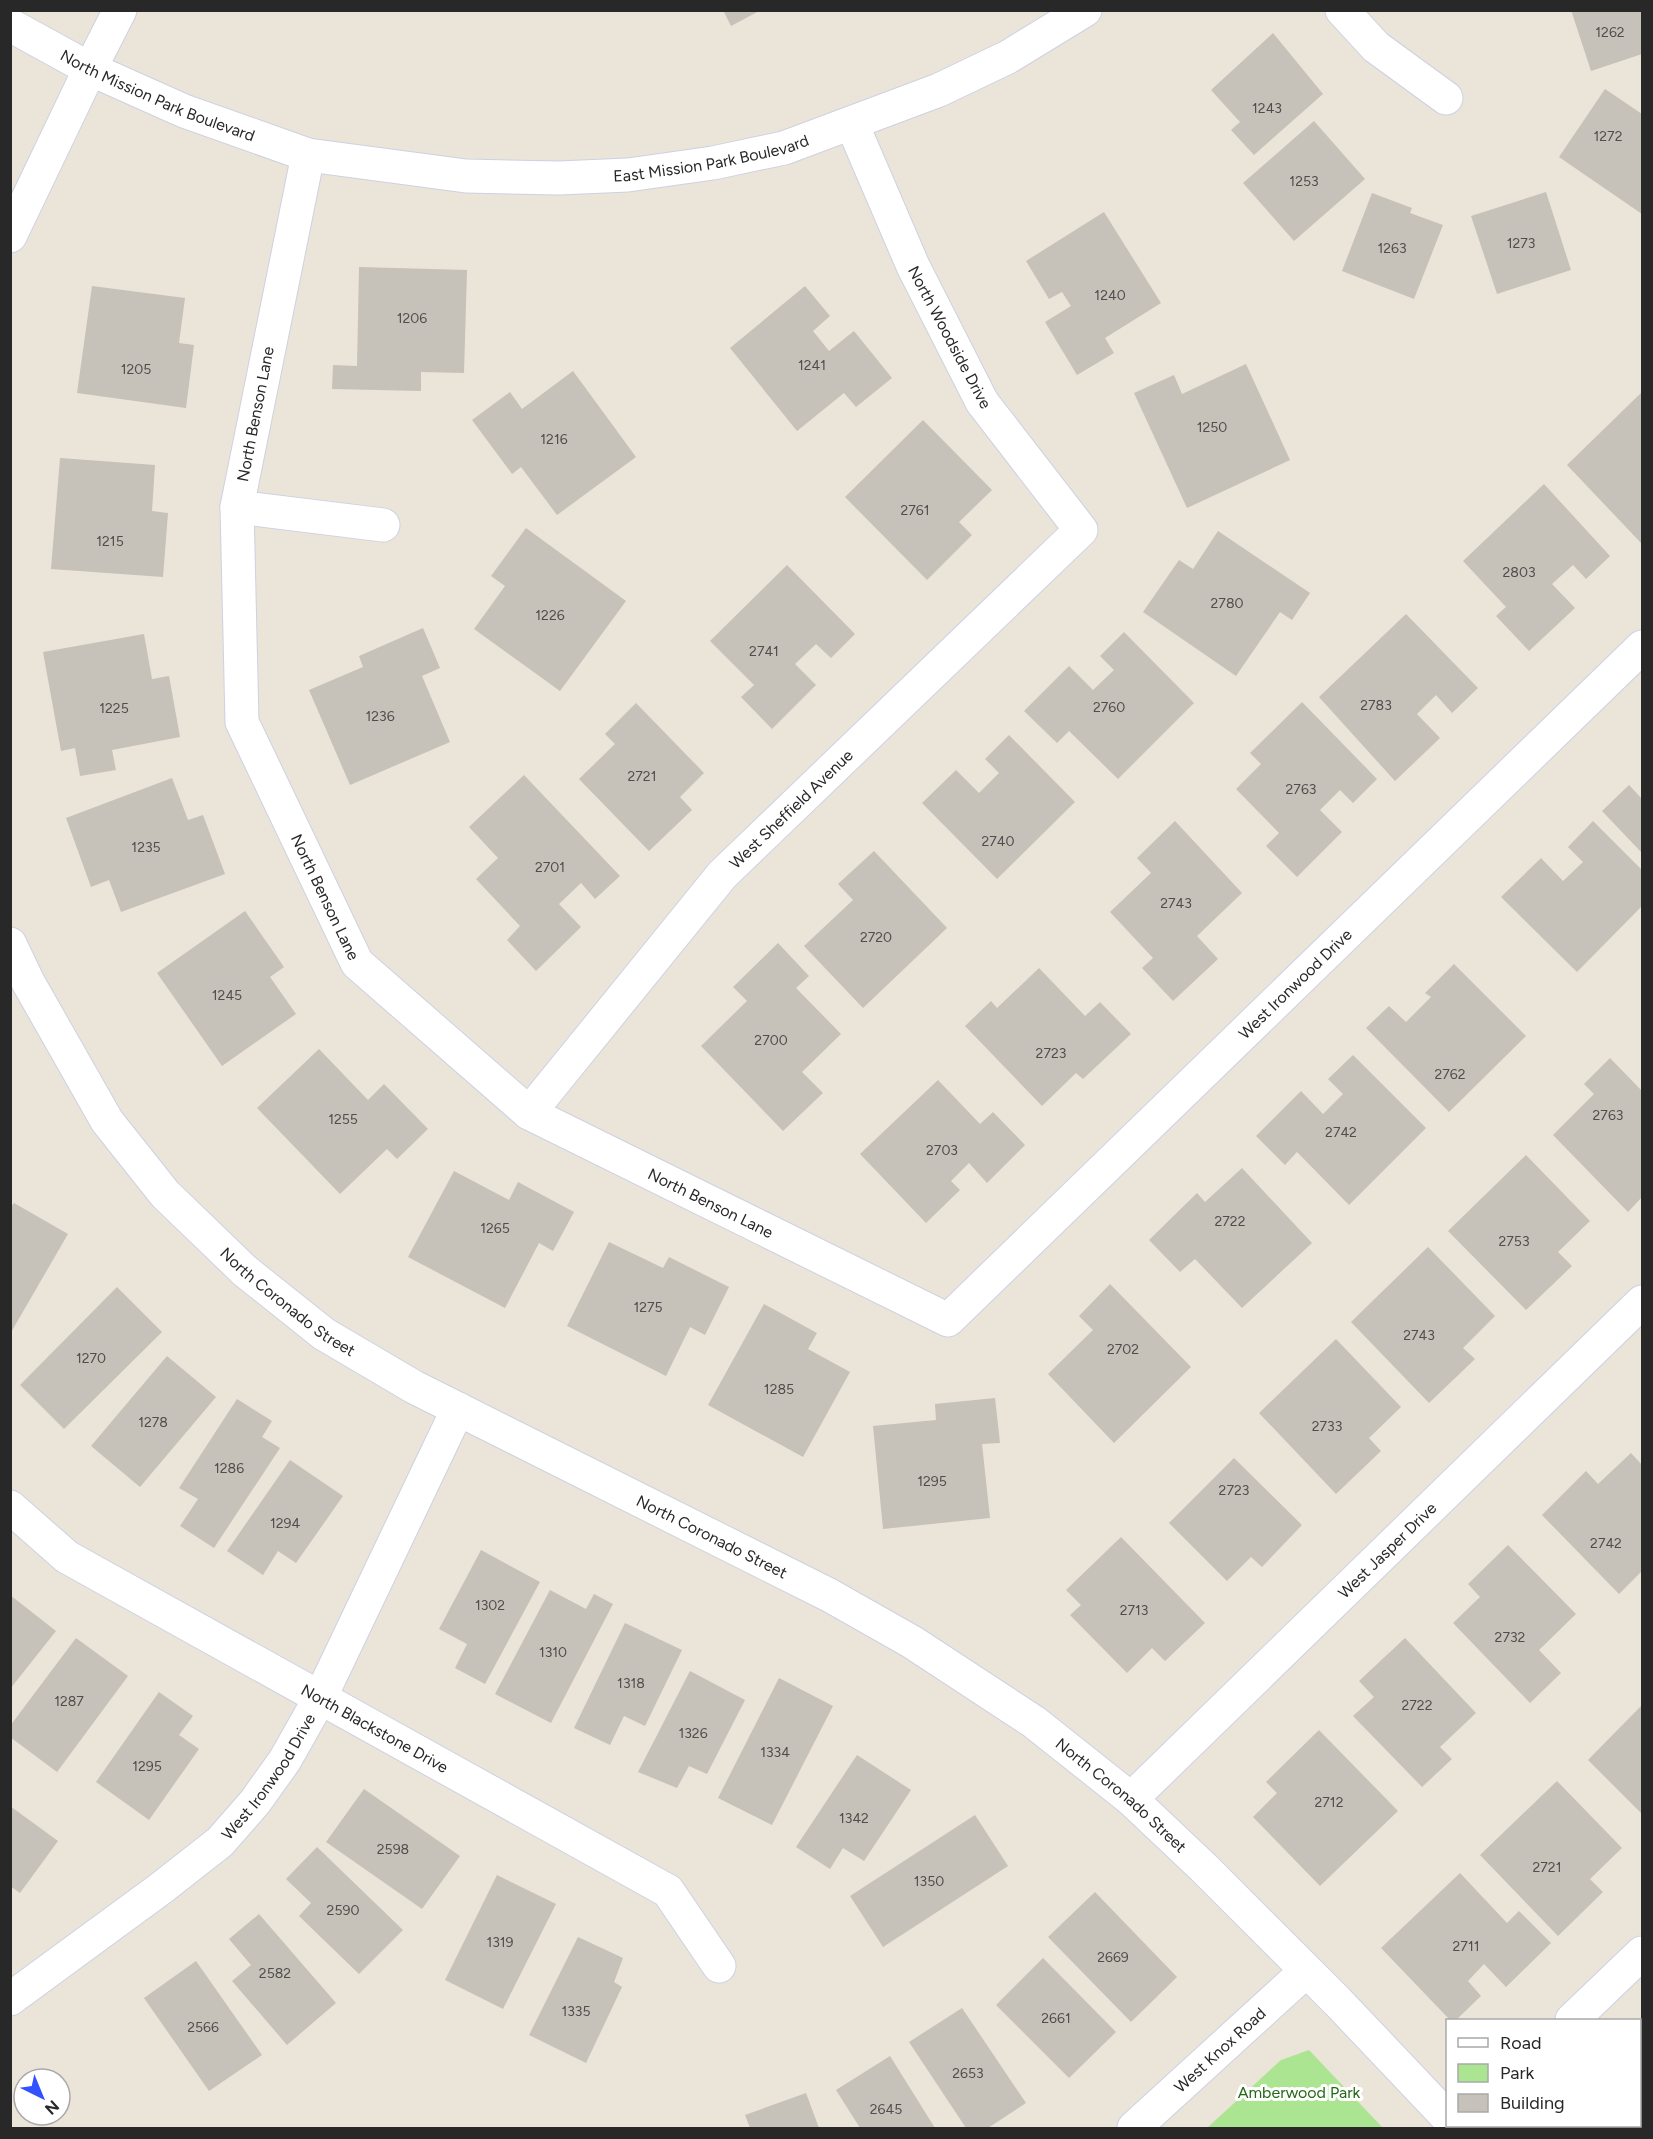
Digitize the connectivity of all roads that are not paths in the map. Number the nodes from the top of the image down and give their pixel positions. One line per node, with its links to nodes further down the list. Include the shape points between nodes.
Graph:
1 (120, 10): 5 (street)
2 (1085, 10): 7 (street, East Mission Park Boulevard, via 1008,57 939,90)
3 (1342, 10): 6 (street, via 1376,46)
4 (10, 25): 5 (street, North Mission Park Boulevard)
5 (90, 69): 8 (street, North Mission Park Boulevard, via 194,115); 9 (street)
6 (1446, 98)
7 (852, 124): 8 (street, East Mission Park Boulevard, via 784,148 713,164 628,175 466,176); 12 (street, North Woodside Drive, via 913,266 982,402)
8 (308, 155): 10 (street, North Benson Lane)
9 (10, 236)
10 (237, 507): 11 (street); 15 (street, North Benson Lane, via 242,722 352,953 357,963)
11 (383, 525)
12 (1081, 530): 15 (street, West Sheffield Avenue, via 722,875)
13 (1642, 647): 17 (street, West Ironwood Drive)
14 (10, 944): 18 (street, North Coronado Street, via 106,1121 165,1194 245,1270 324,1334)
15 (529, 1113): 17 (street, North Benson Lane)
16 (1642, 1302): 21 (street, West Jasper Drive)
17 (948, 1320)
18 (458, 1409): 20 (street, West Ironwood Drive); 21 (street, North Coronado Street, via 830,1595 912,1642 1034,1722)
19 (10, 1506): 20 (street, North Blackstone Drive, via 66,1557)
20 (320, 1698): 23 (street, North Blackstone Drive, via 668,1891); 25 (street, West Ironwood Drive, via 285,1760 220,1842)
21 (1131, 1799): 24 (street, North Coronado Street)
22 (1642, 1953): 26 (street)
23 (718, 1966)
24 (1306, 1971): 27 (street, North Coronado Street); 28 (street, West Knox Road)
25 (10, 1999)
26 (1573, 2019)
27 (1446, 2116)
28 (1134, 2128)

